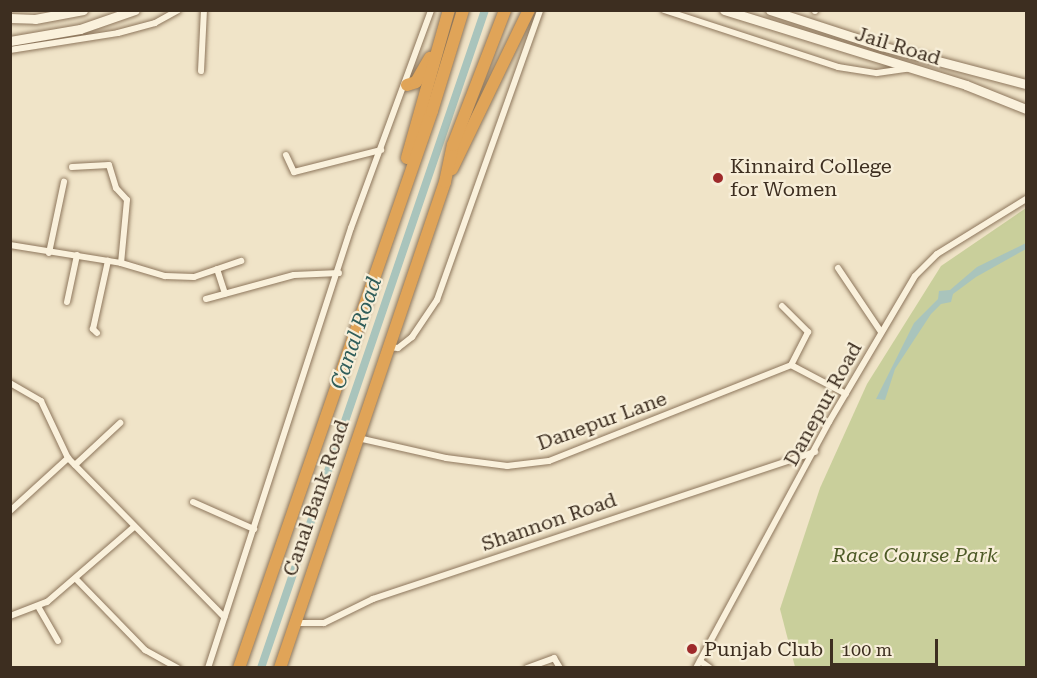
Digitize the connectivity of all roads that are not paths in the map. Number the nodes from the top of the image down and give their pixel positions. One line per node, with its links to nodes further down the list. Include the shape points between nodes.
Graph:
1 (82, 10): 15 (main road)
2 (135, 10): 17 (main road, via 72,31)
3 (178, 10): 19 (street, via 155,23 118,33)
4 (204, 10): 21 (street)
5 (431, 10): 23 (street)
6 (449, 10): 18 (highway, Canal Bank Road)
7 (463, 10): 33 (highway)
8 (506, 10): 31 (highway, via 457,135)
9 (529, 10): 31 (highway, Canal Bank Road)
10 (540, 10): 49 (street, via 437,300 412,337 398,348)
11 (664, 10): 20 (street, via 838,67 877,73)
12 (724, 10): 20 (main road, Jail Road)
13 (770, 10): 22 (main road, Jail Road, via 881,46)
14 (10, 18): 15 (main road)
15 (35, 19): 16 (main road)
16 (10, 24)
17 (10, 41)
18 (439, 41): 23 (highway, via 416,82); 33 (highway, Canal Bank Road)
19 (10, 50)
20 (907, 69): 24 (main road, Jail Road)
21 (201, 71)
22 (1026, 84)
23 (407, 85): 27 (street)
24 (966, 85): 25 (main road); 26 (main road, Jail Road)
25 (1026, 101)
26 (1026, 109)
27 (381, 150): 28 (street, via 294,172); 42 (street, via 351,228)
28 (286, 155)
29 (72, 166): 39 (street, via 109,165 116,188 127,200)
30 (64, 182): 35 (street)
31 (445, 182): 49 (highway, Canal Bank Road)
32 (1026, 199): 47 (street, Danepur Road, via 925,264)
33 (392, 224): 71 (highway, Canal Bank Road)
34 (10, 245): 35 (street)
35 (49, 253): 36 (street)
36 (77, 255): 37 (street); 45 (street)
37 (108, 261): 39 (street); 48 (street, via 93,329)
38 (241, 261): 41 (street)
39 (121, 263): 41 (street, via 165,276 194,277)
40 (838, 268): 47 (street)
41 (217, 269): 43 (street)
42 (339, 273): 43 (street, via 294,275); 61 (street)
43 (225, 294): 44 (street)
44 (206, 299)
45 (67, 302)
46 (782, 306): 50 (street, via 808,332)
47 (881, 332): 52 (street, Danepur Road)
48 (97, 333)
49 (389, 347): 54 (highway, Canal Bank Road)
50 (791, 365): 52 (street); 54 (street, Danepur Lane, via 549,461 497,465)
51 (10, 383): 56 (street, via 41,401)
52 (846, 394): 55 (street, Danepur Road)
53 (120, 423): 57 (street)
54 (357, 438): 66 (highway, Canal Bank Road)
55 (815, 452): 66 (street, Shannon Road, via 373,599 324,623); 68 (street, Danepur Road)
56 (68, 458): 57 (street); 59 (street)
57 (75, 465): 60 (street)
58 (193, 502): 61 (street)
59 (10, 511)
60 (134, 527): 62 (street); 65 (street)
61 (254, 529): 65 (street)
62 (77, 580): 63 (street); 69 (street, via 145,650)
63 (39, 608): 64 (street); 67 (street)
64 (10, 616)
65 (224, 617): 70 (street)
66 (295, 623): 72 (highway, Canal Bank Road)
67 (58, 641)
68 (698, 664): 75 (street)
69 (178, 668)
70 (208, 668)
71 (238, 668)
72 (280, 668)
73 (527, 668): 74 (street, via 554,658)
74 (560, 668)
75 (710, 668)

